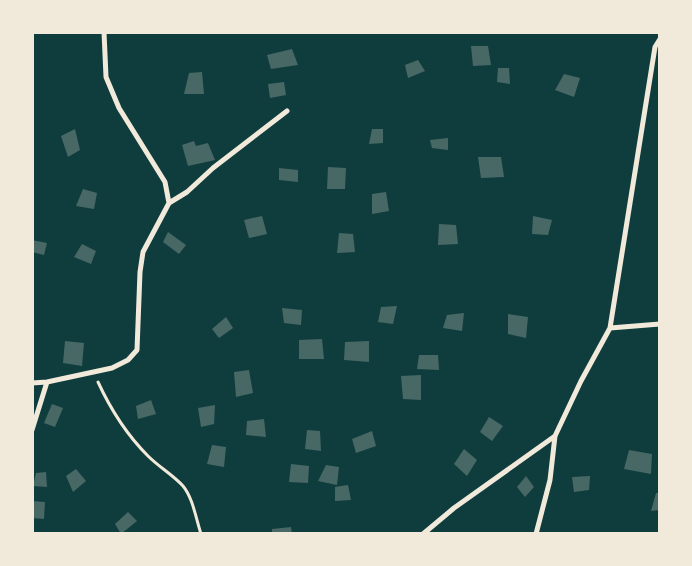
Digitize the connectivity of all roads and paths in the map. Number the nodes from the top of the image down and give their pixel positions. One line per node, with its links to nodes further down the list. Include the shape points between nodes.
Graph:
1 (104, 32): 4 (street, via 106,77 120,108 165,182)
2 (660, 39): 6 (street, via 655,47)
3 (287, 111): 4 (street)
4 (169, 203): 7 (street, via 143,252 137,350 128,360)
5 (660, 324): 6 (street)
6 (610, 328): 11 (street)
7 (94, 372): 8 (street); 12 (path, via 107,402 133,438 183,487)
8 (47, 382): 9 (street); 10 (street)
9 (32, 383)
10 (32, 430)
11 (555, 436): 13 (street); 14 (street, via 550,480)
12 (201, 534)
13 (422, 534)
14 (536, 534)

